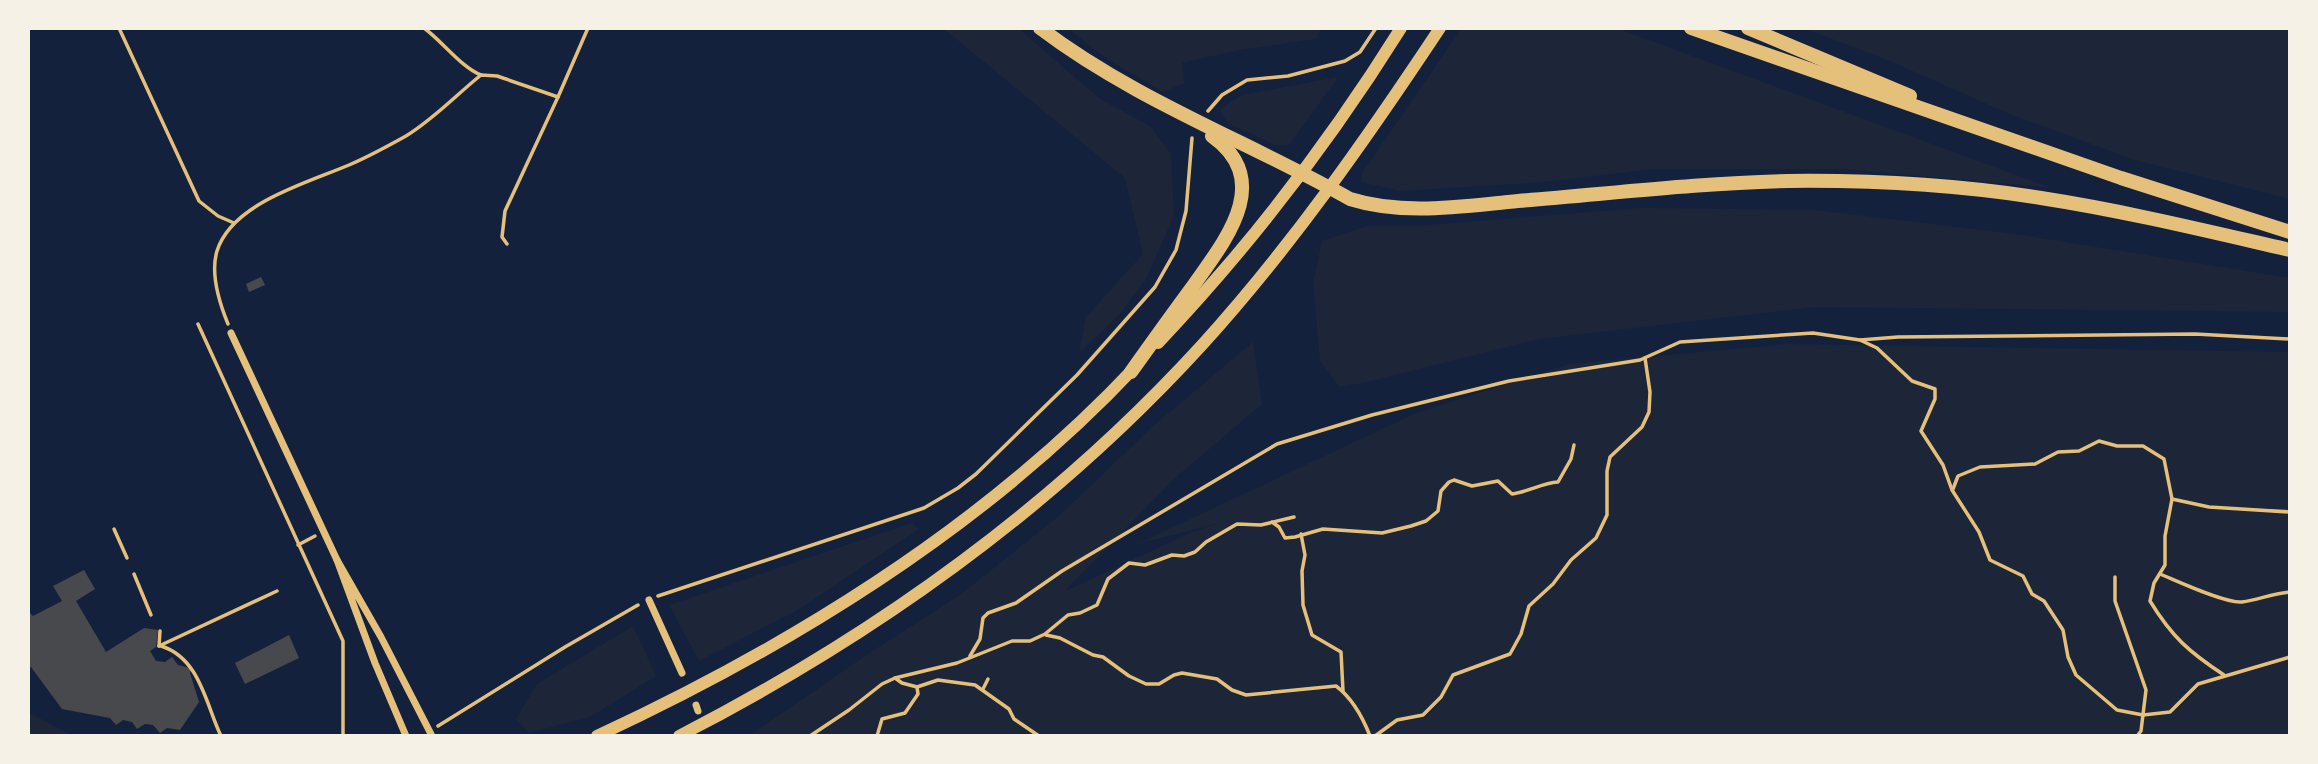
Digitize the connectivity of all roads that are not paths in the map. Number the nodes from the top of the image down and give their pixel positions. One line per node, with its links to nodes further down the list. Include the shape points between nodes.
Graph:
1 (1040, 28): 6 (highway, via 1110,76)
2 (1401, 28): 8 (main road)
3 (1440, 28): 9 (main road)
4 (1691, 28): 7 (highway)
5 (1748, 28): 7 (highway)
6 (1185, 117): 8 (highway); 13 (highway, via 1228,150 1238,166 1242,181 1238,215 1221,247)
7 (2001, 135): 10 (highway)
8 (1301, 172): 9 (highway); 13 (main road, via 1226,267)
9 (1331, 188): 11 (highway, via 1373,206 1402,209 1739,183 1937,187 2097,208); 20 (main road, via 1202,345 1092,453 1013,522 815,662)
10 (2290, 232)
11 (2290, 250)
12 (231, 332): 14 (street)
13 (1131, 372): 19 (main road, via 996,494 919,553 807,626)
14 (337, 560): 17 (street); 18 (street)
15 (649, 600): 16 (street)
16 (682, 673)
17 (406, 736)
18 (432, 736)
19 (597, 736)
20 (678, 736)

